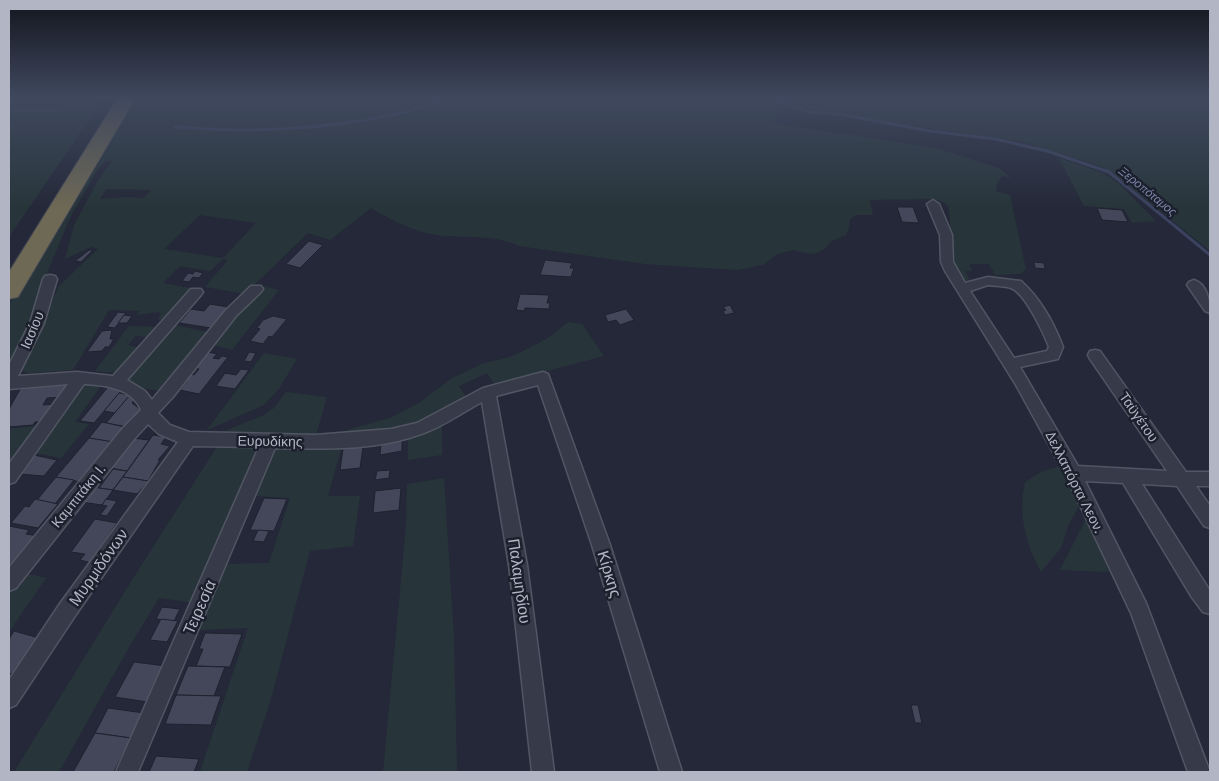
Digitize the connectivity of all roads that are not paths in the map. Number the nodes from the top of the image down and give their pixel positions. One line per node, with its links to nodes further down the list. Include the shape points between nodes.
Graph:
1 (87, 135): 4 (highway)
2 (104, 135): 9 (highway)
3 (933, 204): 7 (street, Δελλαπόρτα Λεον., via 946,236 949,267)
4 (9, 256)
5 (50, 279): 16 (street, Ιασίου, via 36,323)
6 (1194, 285): 11 (street)
7 (963, 288): 13 (street, Δελλαπόρτα Λεον.); 13 (street, via 988,281 1016,284 1032,302 1056,347 1053,355)
8 (256, 290): 20 (street, Καμπιτάκη Ι., via 231,313)
9 (9, 291)
10 (196, 292): 18 (street)
11 (1210, 308)
12 (1095, 355): 27 (street, Ταϋγέτου)
13 (1010, 364): 23 (street, Δελλαπόρτα Λεον.)
14 (80, 378): 17 (street, Ευρυδίκης); 18 (street, Ευρυδίκης); 25 (street)
15 (543, 378): 19 (street, Ευρυδίκης); 34 (street, Κίρκης, via 598,536)
16 (9, 379)
17 (9, 383)
18 (116, 383): 20 (street, Ευρυδίκης, via 136,391)
19 (488, 392): 22 (street, Ευρυδίκης, via 421,428 391,436 347,441); 33 (street, Παλαμηδίου, via 518,564)
20 (150, 412): 21 (street, Ευρυδίκης, via 163,429); 29 (street, Καμπιτάκη Ι., via 129,433)
21 (189, 438): 22 (street, Ευρυδίκης); 31 (street, Μυρμιδόνων)
22 (270, 441): 32 (street, Τειρεσία)
23 (1073, 473): 24 (street); 35 (street, Δελλαπόρτα Λεον., via 1139,610)
24 (1128, 476): 27 (street); 30 (street)
25 (9, 477)
26 (1210, 478): 27 (street)
27 (1182, 479): 28 (street, Ταϋγέτου)
28 (1210, 520)
29 (9, 582)
30 (1210, 606)
31 (9, 698)
32 (127, 772)
33 (543, 772)
34 (671, 772)
35 (1199, 772)

